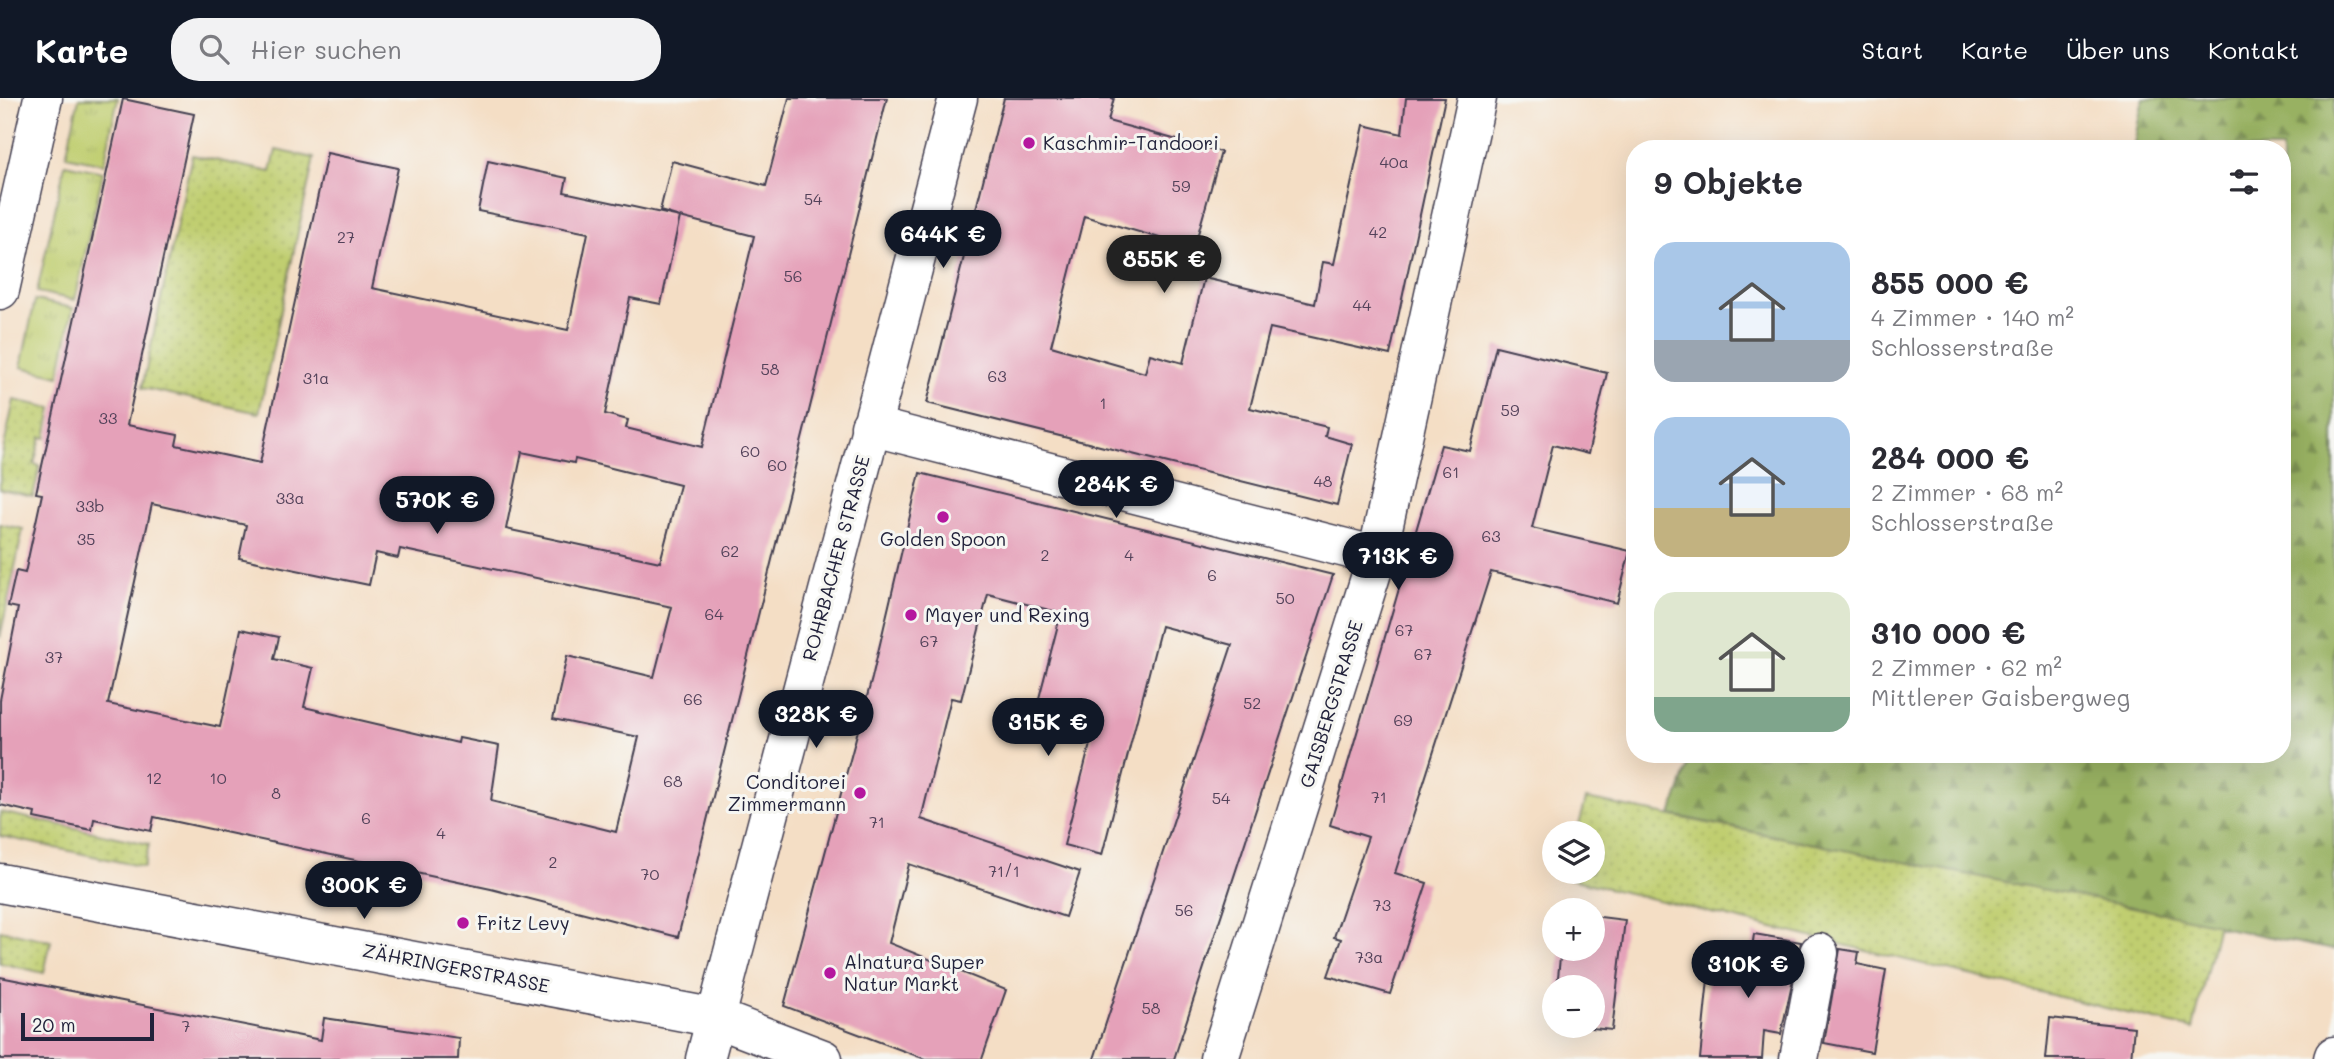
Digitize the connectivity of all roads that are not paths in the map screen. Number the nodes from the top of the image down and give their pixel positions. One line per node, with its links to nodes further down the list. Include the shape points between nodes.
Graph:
1 (43, 98): 4 (street)
2 (958, 98): 5 (street, ROHRBACHER STRASSE)
3 (1477, 98): 6 (street, GAISBERGSTRASSE)
4 (0, 290)
5 (870, 426): 6 (street); 9 (street, ROHRBACHER STRASSE)
6 (1377, 556): 12 (street, GAISBERGSTRASSE)
7 (0, 883): 9 (street, ZÄHRINGERSTRASSE)
8 (1819, 953): 13 (street)
9 (716, 1018): 10 (street, ROHRBACHER STRASSE); 11 (street, ZÄHRINGERSTRASSE)
10 (705, 1059)
11 (823, 1059)
12 (1219, 1059)
13 (1799, 1059)

